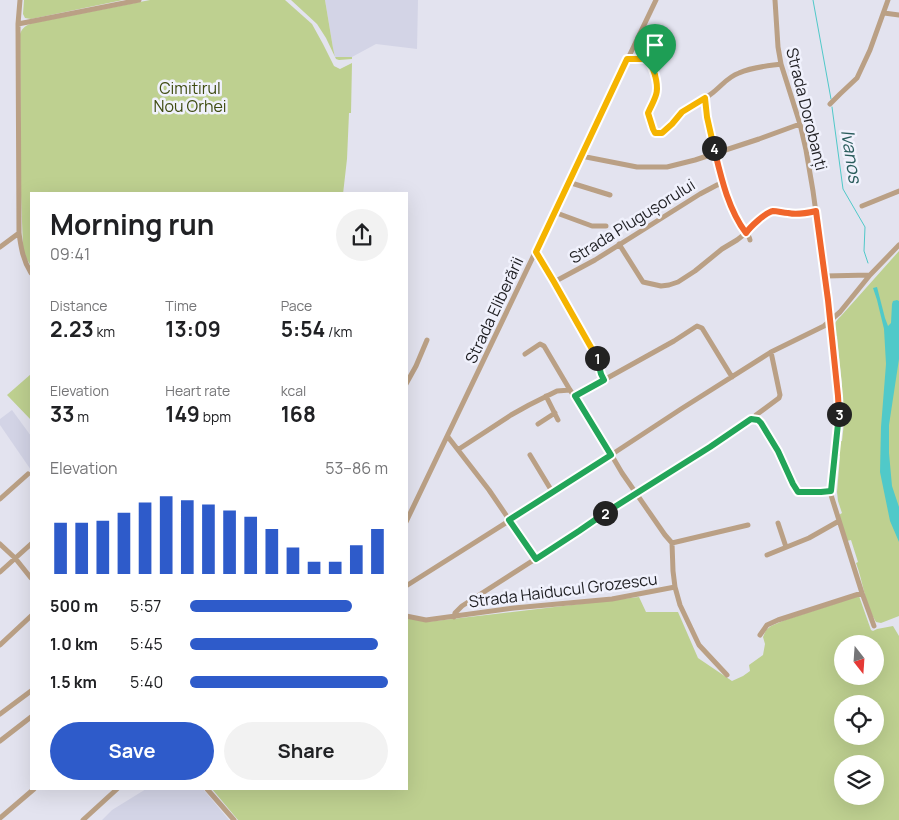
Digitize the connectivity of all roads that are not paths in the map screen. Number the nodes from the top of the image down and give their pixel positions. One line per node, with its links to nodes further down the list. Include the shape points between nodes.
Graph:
1 (20, 0): 8 (street)
2 (139, 0): 8 (street)
3 (656, 0): 9 (street, Strada Eliberării)
4 (774, 0): 10 (street, Strada Dorobanți)
5 (888, 0): 6 (street)
6 (884, 13): 7 (street); 12 (street, via 857,78)
7 (899, 15)
8 (18, 24): 24 (street)
9 (627, 59): 11 (street, via 646,59 653,70 658,92 648,113 655,133 662,133 682,112); 15 (street, Strada Eliberării)
10 (781, 64): 11 (street, via 740,72); 13 (street, Strada Dorobanți)
11 (705, 98): 14 (street)
12 (830, 104)
13 (800, 124): 14 (street); 21 (street, Strada Dorobanți)
14 (716, 153): 15 (street, via 676,165 652,168); 17 (street)
15 (582, 156): 16 (street, Strada Eliberării)
16 (568, 182): 19 (street); 22 (street, Strada Eliberării)
17 (724, 183): 25 (street, via 736,217); 28 (street, Strada Plugușorului, via 700,194)
18 (899, 191): 20 (street)
19 (610, 195)
20 (862, 206)
21 (816, 211): 25 (street, via 790,214 771,211); 34 (street, Strada Dorobanți)
22 (554, 212): 23 (street, via 592,226); 31 (street, Strada Eliberării)
23 (606, 226)
24 (19, 233): 30 (street); 32 (street, via 21,252)
25 (746, 233): 26 (street); 28 (street, via 687,277 669,286 643,282)
26 (750, 240)
27 (899, 241): 29 (street)
28 (619, 244): 35 (street, Strada Plugușorului)
29 (897, 246): 33 (street)
30 (0, 247)
31 (536, 252): 35 (street); 50 (street, Strada Eliberării)
32 (30, 271)
33 (870, 275): 34 (street); 36 (street)
34 (825, 276): 36 (street, Strada Dorobanți)
35 (554, 282): 42 (street, via 596,355)
36 (830, 321): 38 (street); 55 (street, Strada Dorobanți, via 839,410)
37 (426, 340): 41 (street)
38 (771, 352): 40 (street); 47 (street, Strada Haiducul Grozescu, via 780,395)
39 (525, 354): 43 (street, via 542,344)
40 (732, 377): 42 (street, via 699,326); 52 (street)
41 (408, 380)
42 (604, 380): 45 (street)
43 (570, 390): 44 (street); 45 (street)
44 (546, 396): 46 (street); 51 (street, via 511,414)
45 (575, 396): 52 (street)
46 (555, 413): 48 (street); 49 (street)
47 (755, 419): 55 (street, via 771,439 798,492); 56 (street, Strada Haiducul Grozescu)
48 (558, 420)
49 (538, 424)
50 (448, 437): 51 (street); 59 (street, Strada Eliberării)
51 (459, 449): 60 (street)
52 (611, 455): 56 (street); 57 (street)
53 (530, 456): 57 (street)
54 (28, 474): 58 (street)
55 (831, 491): 61 (street, Strada Dorobanți)
56 (637, 492): 64 (street); 70 (street, Strada Haiducul Grozescu)
57 (553, 493): 60 (street)
58 (0, 499)
59 (408, 518)
60 (509, 520): 70 (street); 73 (street)
61 (839, 520): 67 (street); 75 (street, Strada Dorobanți)
62 (778, 523): 67 (street)
63 (748, 525): 64 (street)
64 (672, 543): 74 (street, Strada Haiducul Grozescu)
65 (0, 544): 69 (street)
66 (30, 545): 69 (street)
67 (786, 547): 68 (street)
68 (767, 555)
69 (15, 558): 71 (street); 72 (street)
70 (536, 559): 78 (street, Strada Haiducul Grozescu, via 462,606)
71 (0, 572)
72 (30, 577)
73 (408, 585)
74 (675, 588): 78 (street, Strada Haiducul Grozescu, via 612,599); 82 (street, Strada Haiducul Grozescu, via 697,641)
75 (862, 593): 79 (street, Strada Dorobanți); 80 (street, via 778,620 767,625)
76 (408, 616): 78 (street, Strada Haiducul Grozescu, via 426,620)
77 (30, 617): 81 (street)
78 (454, 617)
79 (874, 626)
80 (760, 635)
81 (0, 645)
82 (727, 675)
83 (30, 692): 84 (street)
84 (0, 714)
85 (30, 718): 86 (street)
86 (0, 741)
87 (33, 790): 90 (street)
88 (115, 790): 91 (street)
89 (208, 790): 92 (street)
90 (0, 818)
91 (83, 820)
92 (234, 820)

